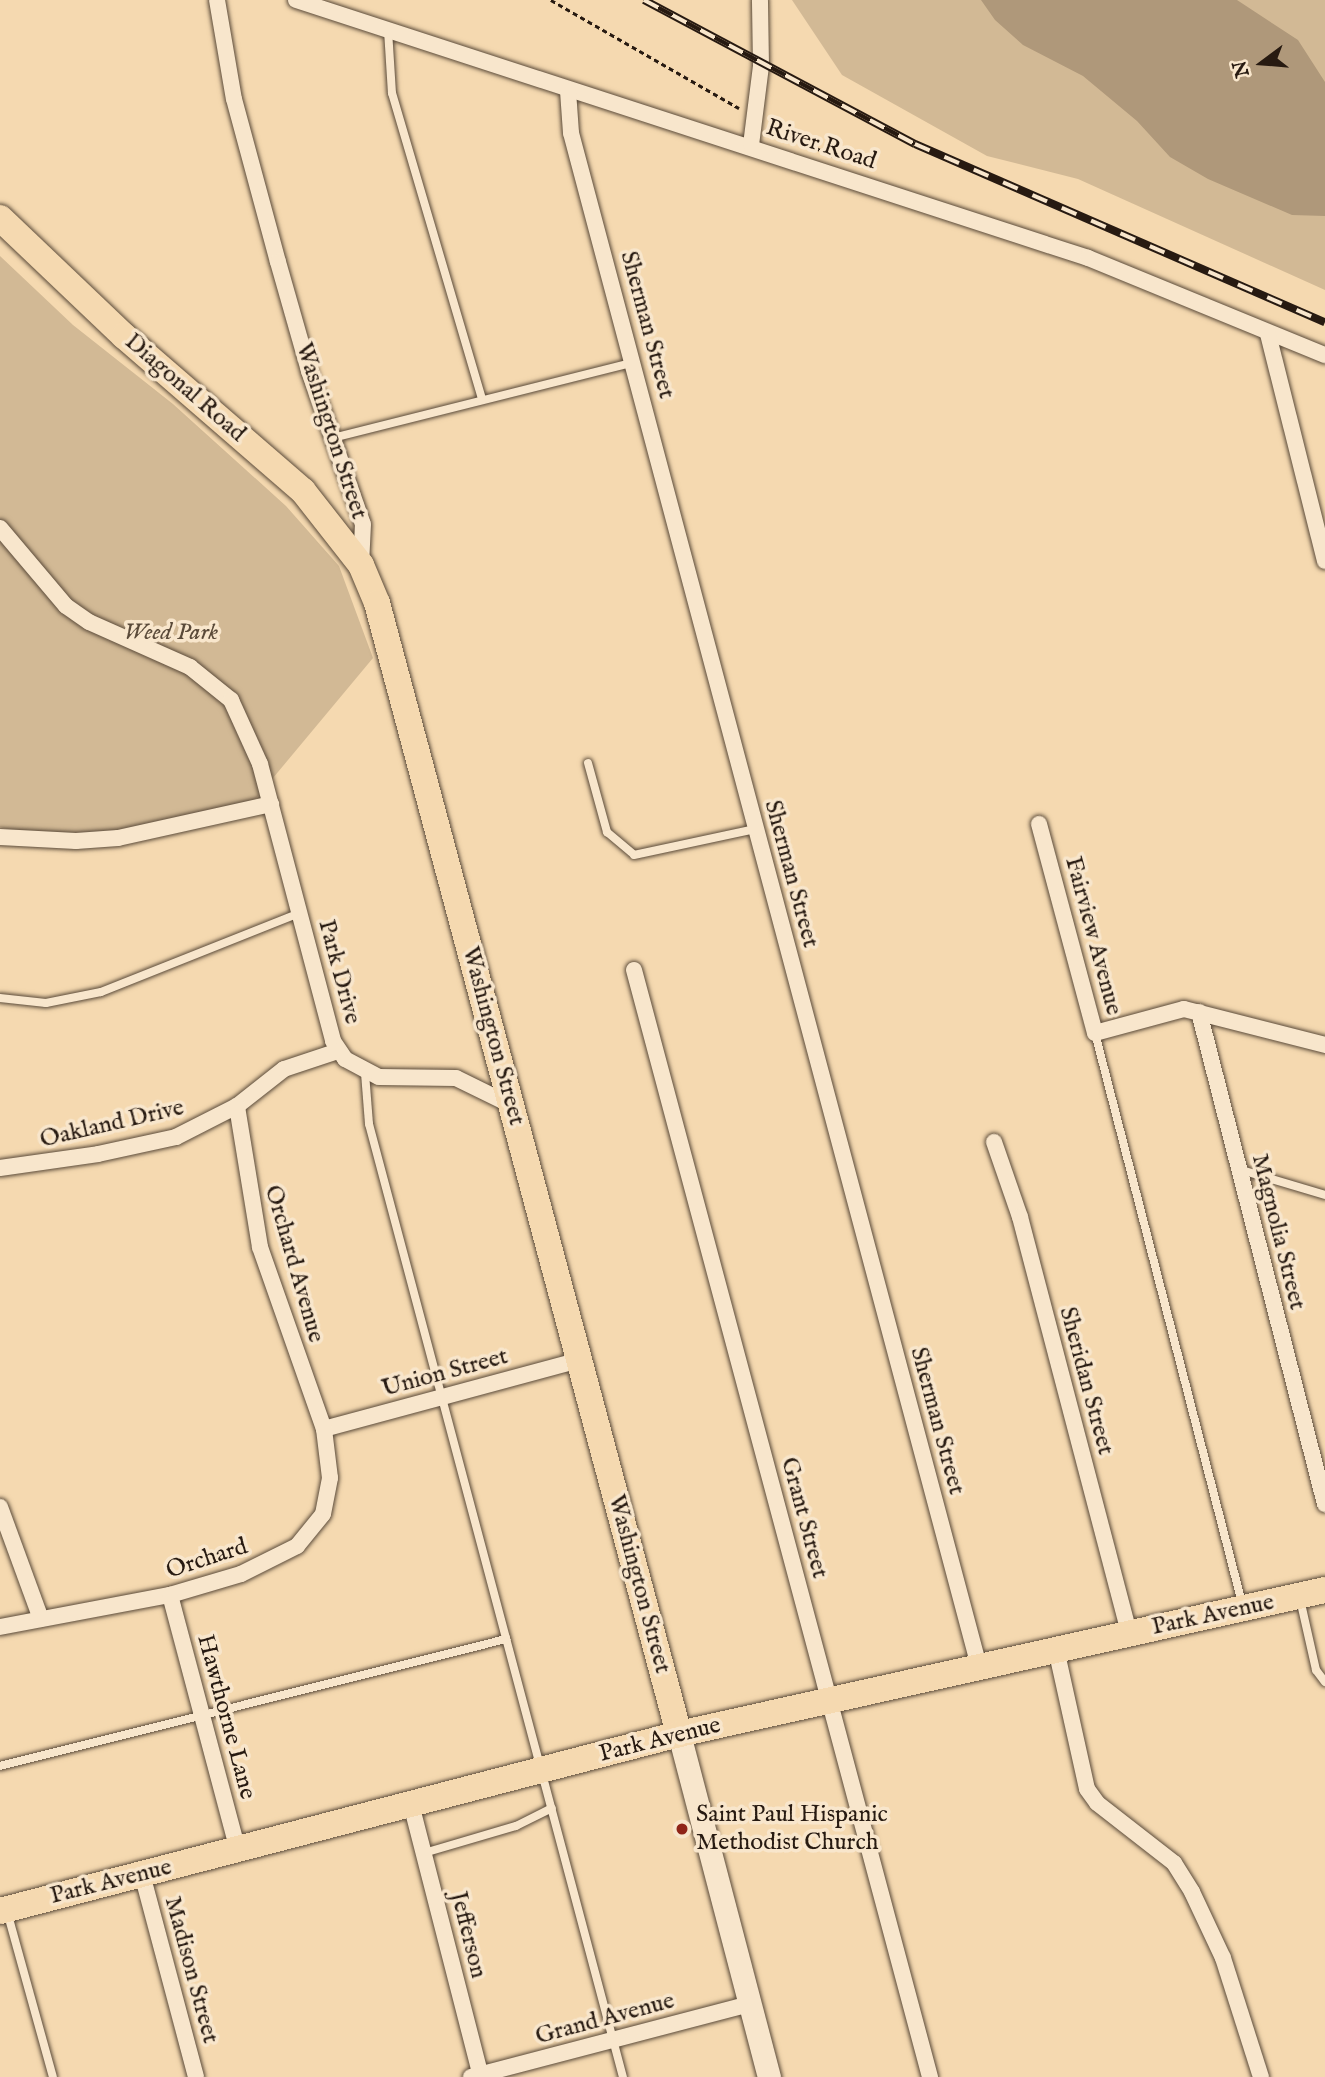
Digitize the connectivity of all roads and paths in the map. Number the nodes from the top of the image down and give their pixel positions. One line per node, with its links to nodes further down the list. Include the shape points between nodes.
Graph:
1 (217, 0): 15 (street, Washington Street, via 238,112 309,371)
2 (296, 0): 5 (street, River Road)
3 (551, 0): 7 (path)
4 (760, 0): 7 (street, via 761,66)
5 (388, 30): 6 (street, River Road); 14 (lane, via 392,93)
6 (568, 91): 8 (street, River Road); 13 (street, Sherman Street, via 571,133)
7 (754, 116): 8 (street); 9 (path)
8 (751, 145): 11 (street, River Road, via 1088,258)
9 (837, 159)
10 (0, 218): 18 (main road, Diagonal Road, via 124,336 303,491)
11 (1269, 334): 12 (street, River Road); 17 (street)
12 (1325, 355)
13 (634, 362): 14 (lane); 22 (street, Sherman Street)
14 (482, 398): 15 (lane)
15 (333, 438): 18 (street, Washington Street, via 363,524)
16 (0, 528): 20 (street, Park Drive, via 66,606 89,622 190,667 216,684 250,736)
17 (1325, 561)
18 (361, 565): 32 (main road, Washington Street, via 377,603)
19 (588, 762): 22 (lane, via 607,832 634,855)
20 (271, 804): 23 (street, via 118,838); 24 (street, Park Drive)
21 (1039, 824): 28 (street, Fairview Avenue)
22 (755, 829): 52 (street, Sherman Street)
23 (0, 837)
24 (300, 913): 26 (lane, via 101,992 46,1003); 30 (street, Park Drive)
25 (634, 970): 54 (street, Grant Street)
26 (0, 999)
27 (1199, 1012): 28 (street, Fairview Avenue, via 1176,1010); 29 (street, Fairview Avenue); 36 (street, Magnolia Street)
28 (1096, 1033): 46 (lane)
29 (1325, 1045)
30 (338, 1051): 31 (street, Park Drive); 33 (street, Oakland Drive, via 284,1069)
31 (365, 1073): 32 (street, via 456,1078); 39 (lane, via 369,1124)
32 (511, 1105): 38 (main road, Washington Street)
33 (237, 1107): 35 (street, Oakland Drive, via 176,1136 98,1154); 40 (street, Orchard Avenue, via 260,1247)
34 (995, 1142): 49 (street, Sheridan Street, via 1020,1217)
35 (0, 1168)
36 (1238, 1169): 37 (lane); 41 (street, Magnolia Street)
37 (1325, 1195)
38 (579, 1360): 39 (street, Union Street); 56 (main road, Washington Street)
39 (441, 1397): 40 (street, Union Street); 50 (lane)
40 (324, 1429): 44 (street, Orchard, via 328,1497 305,1540 273,1561)
41 (1325, 1504)
42 (0, 1507): 47 (street)
43 (1325, 1590): 45 (main road, Park Avenue)
44 (170, 1595): 47 (street, Orchard); 55 (street, Hawthorne Lane)
45 (1299, 1596): 46 (main road, Park Avenue); 53 (lane, via 1316,1670)
46 (1244, 1608): 49 (main road, Park Avenue)
47 (41, 1619): 48 (street, Orchard)
48 (0, 1627)
49 (1129, 1633): 51 (main road, Park Avenue)
50 (506, 1639): 55 (lane); 58 (lane)
51 (1056, 1649): 52 (main road, Park Avenue); 73 (street, via 1087,1789 1174,1863 1192,1892 1223,1958)
52 (979, 1666): 54 (main road, Park Avenue)
53 (1325, 1682)
54 (832, 1699): 56 (main road, Park Avenue); 72 (street, Grant Street)
55 (202, 1717): 57 (lane); 61 (street, Hawthorne Lane)
56 (679, 1734): 58 (main road, Park Avenue); 65 (main road, Washington Street)
57 (0, 1766)
58 (541, 1770): 59 (main road, Park Avenue); 60 (lane)
59 (411, 1804): 61 (main road, Park Avenue); 62 (street, Jefferson)
60 (552, 1808): 62 (lane, via 516,1826); 66 (lane)
61 (238, 1850): 63 (main road, Park Avenue)
62 (424, 1853): 67 (street, Jefferson)
63 (142, 1874): 64 (main road, Park Avenue); 69 (street, Madison Street)
64 (3, 1910): 68 (lane)
65 (750, 2004): 66 (street, Grand Avenue); 71 (main road, Washington Street)
66 (612, 2040): 67 (street, Grand Avenue); 70 (lane)
67 (478, 2076)
68 (53, 2077)
69 (196, 2077)
70 (622, 2077)
71 (769, 2077)
72 (930, 2077)
73 (1261, 2077)

